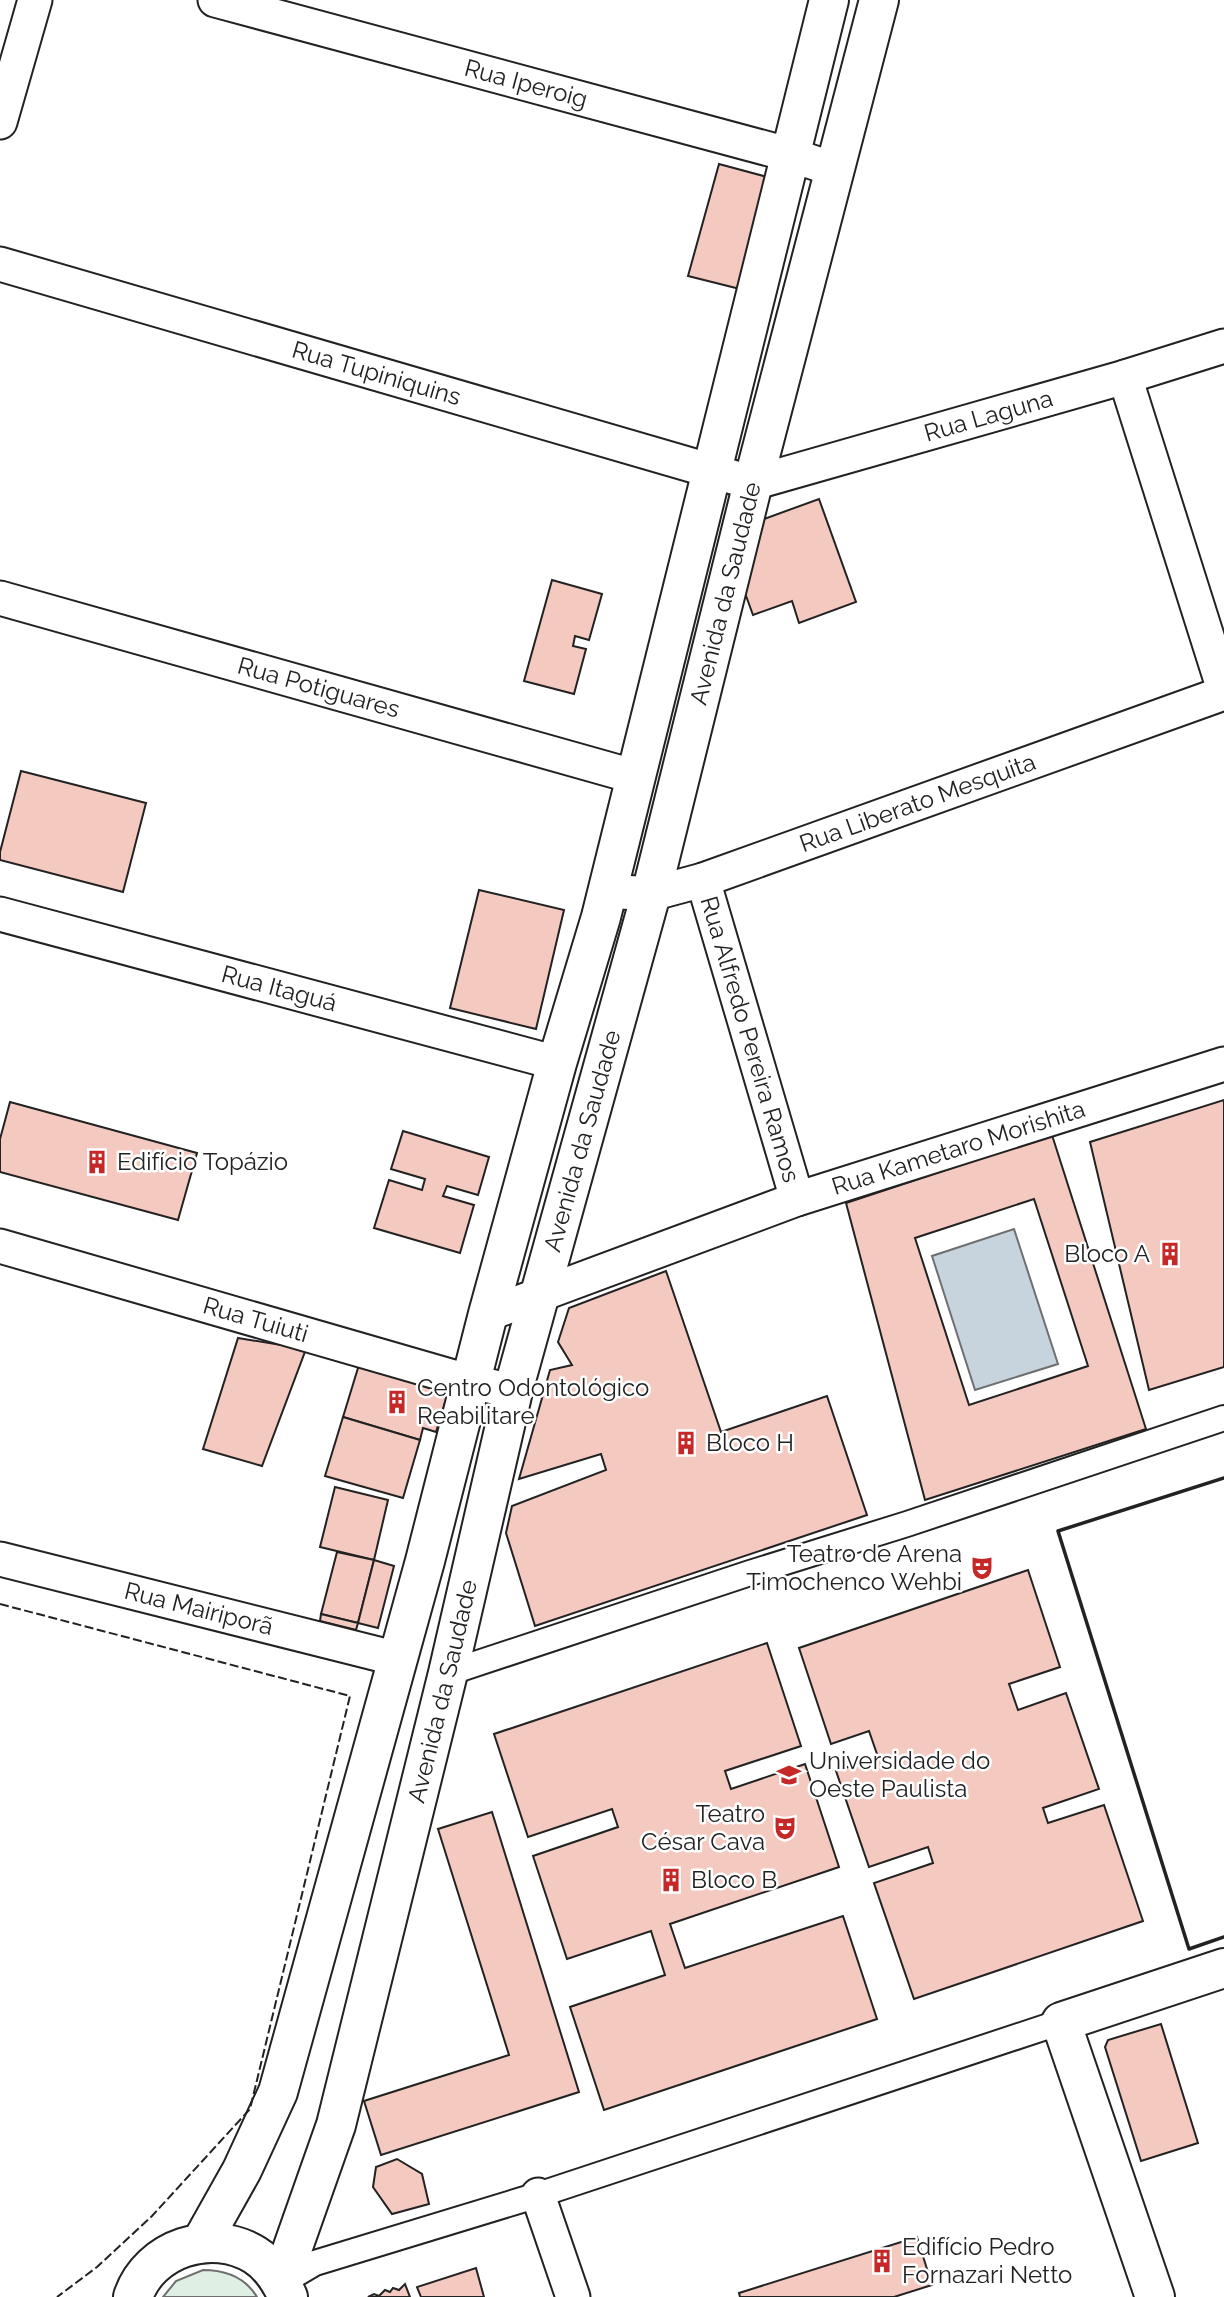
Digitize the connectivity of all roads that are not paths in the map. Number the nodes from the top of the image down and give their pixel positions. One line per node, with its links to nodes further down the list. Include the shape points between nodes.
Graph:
1 (35, 0): 5 (street)
2 (215, 0): 6 (street, Rua Iperoig)
3 (829, 0): 6 (street, Avenida da Saudade)
4 (879, 0): 7 (street, Avenida da Saudade)
5 (0, 122)
6 (790, 155): 7 (street, Rua Iperoig); 11 (street, Avenida da Saudade)
7 (836, 170): 12 (street, Avenida da Saudade)
8 (0, 264): 11 (street, Rua Tupiniquins)
9 (1224, 346): 10 (street, Rua Laguna)
10 (1125, 377): 12 (street, Rua Laguna); 14 (street)
11 (710, 471): 12 (street, Rua Tupiniquins); 15 (street, Avenida da Saudade)
12 (753, 483): 18 (street, Avenida da Saudade)
13 (0, 598): 15 (street, Rua Potiguares)
14 (1224, 691): 16 (street, Rua Liberato Mesquita)
15 (636, 777): 17 (street, Avenida da Saudade)
16 (703, 880): 18 (street, Rua Liberato Mesquita); 22 (street, Rua Alfredo Pereira Ramos)
17 (607, 891): 18 (street, Rua Liberato Mesquita); 20 (street, Avenida da Saudade)
18 (651, 894): 24 (street, Avenida da Saudade)
19 (0, 914): 20 (street, Rua Itaguá)
20 (557, 1063): 25 (street, Avenida da Saudade)
21 (1224, 1064): 22 (street, Rua Kametaro Morishita)
22 (797, 1199): 24 (street, Rua Kametaro Morishita)
23 (0, 1246): 26 (street, Rua Tuiuti)
24 (538, 1296): 25 (street, Rua Kametaro Morishita); 27 (street, Avenida da Saudade)
25 (488, 1314): 26 (street, Avenida da Saudade)
26 (471, 1382): 27 (street, Rua Tuiuti); 30 (street, Avenida da Saudade)
27 (513, 1391): 31 (street, Avenida da Saudade)
28 (1224, 1418): 31 (street)
29 (0, 1559): 30 (street, Rua Mairiporã)
30 (398, 1659): 35 (street, Avenida da Saudade, via 278,2092)
31 (448, 1673): 36 (street, Avenida da Saudade, via 336,2125)
32 (1224, 1968): 33 (street)
33 (1061, 2022): 34 (street); 39 (street)
34 (538, 2195): 36 (street, via 315,2263); 38 (street)
35 (201, 2243): 36 (street, via 220,2242 255,2255); 37 (street, via 162,2258)
36 (283, 2287)
37 (131, 2294)
38 (573, 2297)
39 (1154, 2297)

